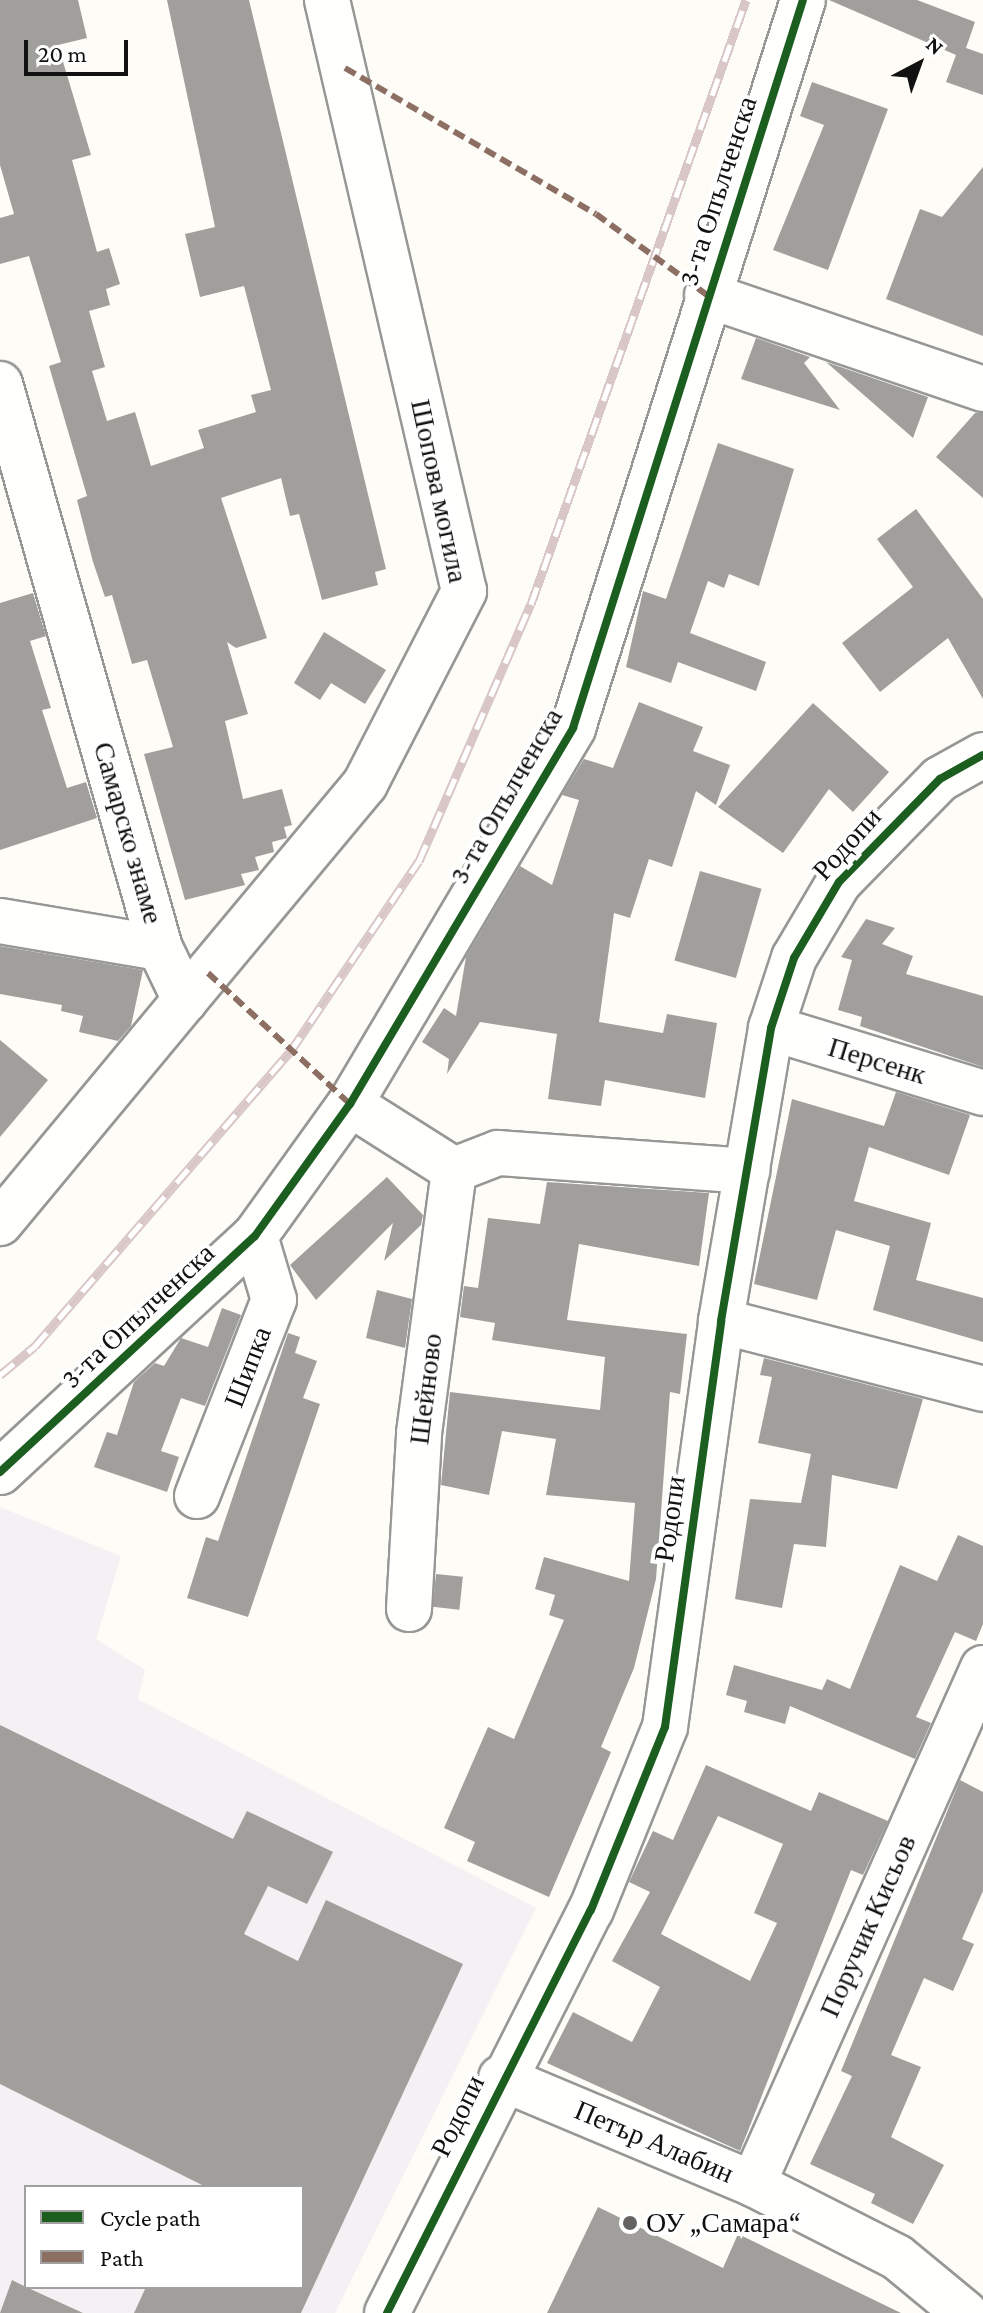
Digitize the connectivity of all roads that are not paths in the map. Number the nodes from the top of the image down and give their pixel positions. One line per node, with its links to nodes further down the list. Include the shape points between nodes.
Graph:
1 (327, 0): 9 (street, Шопова могила, via 464,591 365,784)
2 (803, 0): 3 (street, 3-та Опълченска)
3 (707, 295): 5 (street); 12 (street, 3-та Опълченска, via 573,728)
4 (0, 384): 8 (street, Самарско знаме)
5 (983, 389)
6 (983, 755): 10 (street, Родопи, via 940,779 839,882 810,921)
7 (0, 921): 8 (street)
8 (160, 948): 9 (street, Самарско знаме)
9 (185, 1000): 15 (street)
10 (771, 1028): 11 (street, Персенк); 14 (street, Родопи)
11 (983, 1093)
12 (350, 1104): 13 (street); 16 (street, 3-та Опълченска)
13 (454, 1170): 14 (street, via 498,1153); 21 (street, Шейново, via 419,1433)
14 (747, 1171): 17 (street, Родопи)
15 (0, 1223)
16 (255, 1236): 19 (street, 3-та Опълченска); 20 (street, Шипка, via 274,1300)
17 (721, 1321): 18 (street); 23 (street, Родопи, via 665,1727 591,1910)
18 (983, 1389)
19 (0, 1472)
20 (197, 1496)
21 (409, 1609)
22 (983, 1668): 24 (street, Поручик Кисьов)
23 (501, 2078): 24 (street, Петър Алабин); 25 (street, Родопи)
24 (753, 2184): 26 (street, Петър Алабин, via 897,2257)
25 (387, 2313)
26 (965, 2313)

